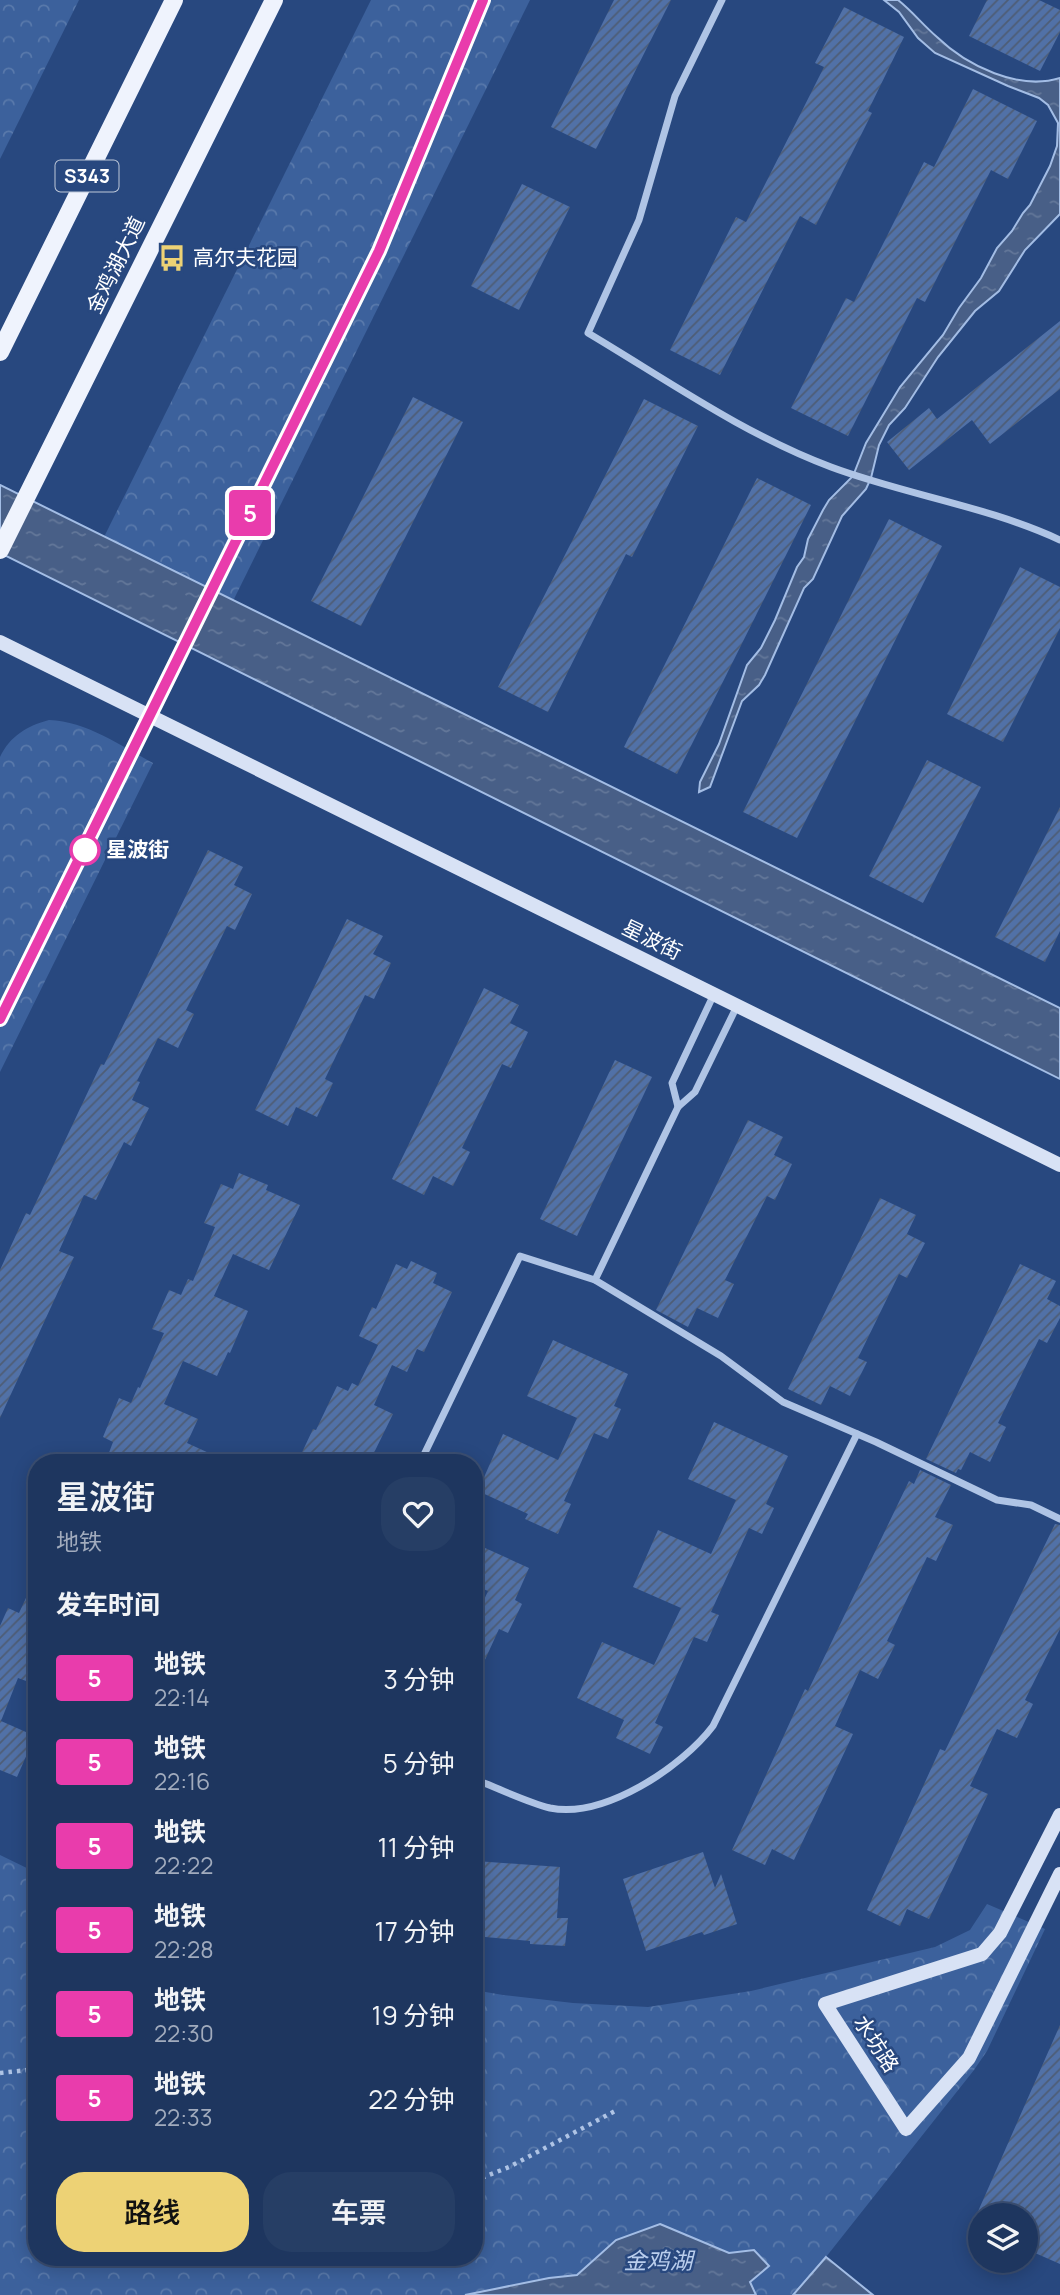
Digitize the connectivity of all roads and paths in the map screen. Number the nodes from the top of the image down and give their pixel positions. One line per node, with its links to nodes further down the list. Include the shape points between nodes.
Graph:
1 (174, 0): 4 (main road, S343)
2 (274, 0): 6 (main road, 金鸡湖大道)
3 (722, 0): 5 (street, via 675,96 639,220 588,333 753,431 833,468 1015,520)
4 (0, 352)
5 (1060, 540)
6 (0, 550)
7 (0, 642): 8 (street, 星波街)
8 (713, 994): 9 (street, 星波街); 10 (street, via 672,1083)
9 (737, 1006): 10 (street, via 695,1092); 11 (street, 星波街)
10 (678, 1107): 12 (street)
11 (1060, 1165)
12 (595, 1280): 13 (street, via 721,1356 783,1402); 14 (street, via 520,1256)
13 (857, 1434): 15 (street, via 997,1500 1031,1504); 16 (street, via 713,1726 686,1755 641,1787 571,1809 550,1808)
14 (424, 1454)
15 (1060, 1519)
16 (483, 1782)
17 (1060, 1815): 18 (street, 水坊路, via 1000,1933 982,1955 825,2004 906,2129 969,2058)
18 (1060, 1874)
19 (28, 2070): 20 (path)
20 (0, 2073)
21 (615, 2111): 22 (path)
22 (483, 2178)

